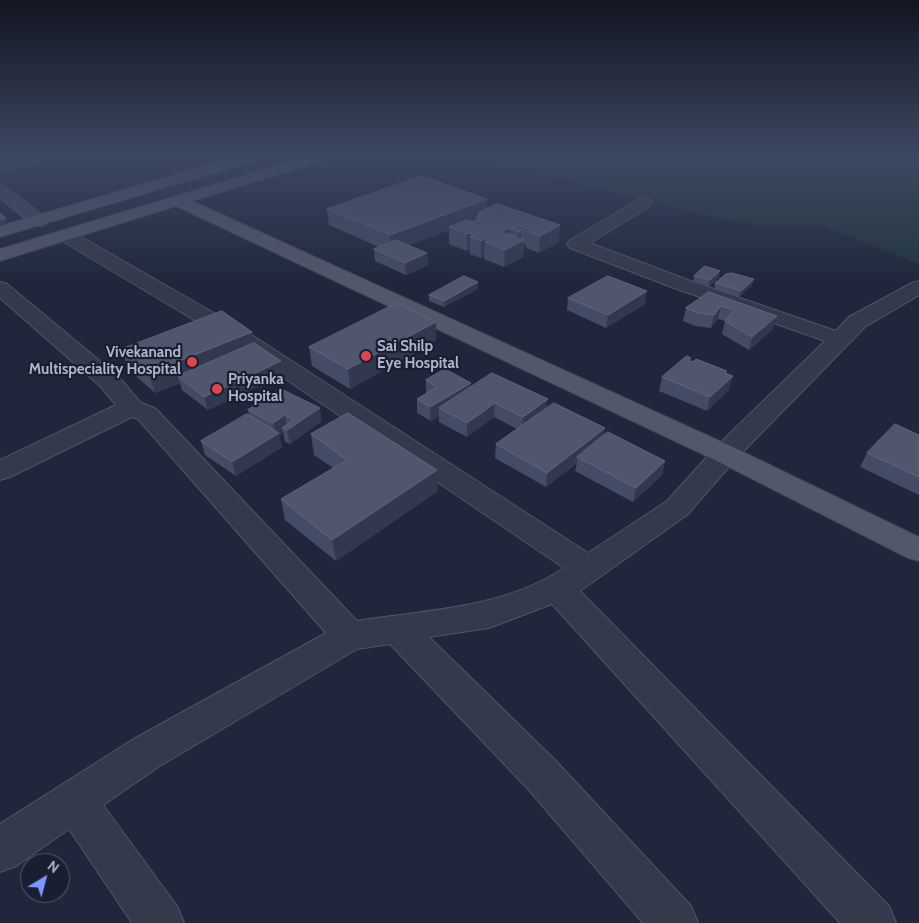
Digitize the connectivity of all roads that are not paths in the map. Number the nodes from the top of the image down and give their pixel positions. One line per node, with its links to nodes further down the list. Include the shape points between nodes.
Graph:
1 (11, 199): 6 (main road)
2 (112, 199): 6 (main road)
3 (184, 199): 4 (main road)
4 (178, 201): 8 (main road); 14 (main road)
5 (644, 203): 12 (street, via 576,244)
6 (39, 221): 7 (main road)
7 (0, 232)
8 (65, 235): 9 (main road); 17 (street, via 239,337)
9 (0, 255)
10 (919, 287): 12 (street, via 857,322)
11 (0, 288): 13 (street, via 109,381)
12 (839, 339): 14 (street)
13 (131, 407): 15 (street); 19 (street, via 147,414)
14 (725, 454): 16 (main road); 17 (street, via 677,508)
15 (0, 471)
16 (919, 550)
17 (574, 578): 18 (street, via 489,614); 24 (street)
18 (398, 629): 19 (street); 23 (street, via 542,775)
19 (350, 636): 20 (street, via 146,753)
20 (75, 800): 21 (street); 22 (street)
21 (0, 850)
22 (160, 923)
23 (674, 923)
24 (872, 923)

